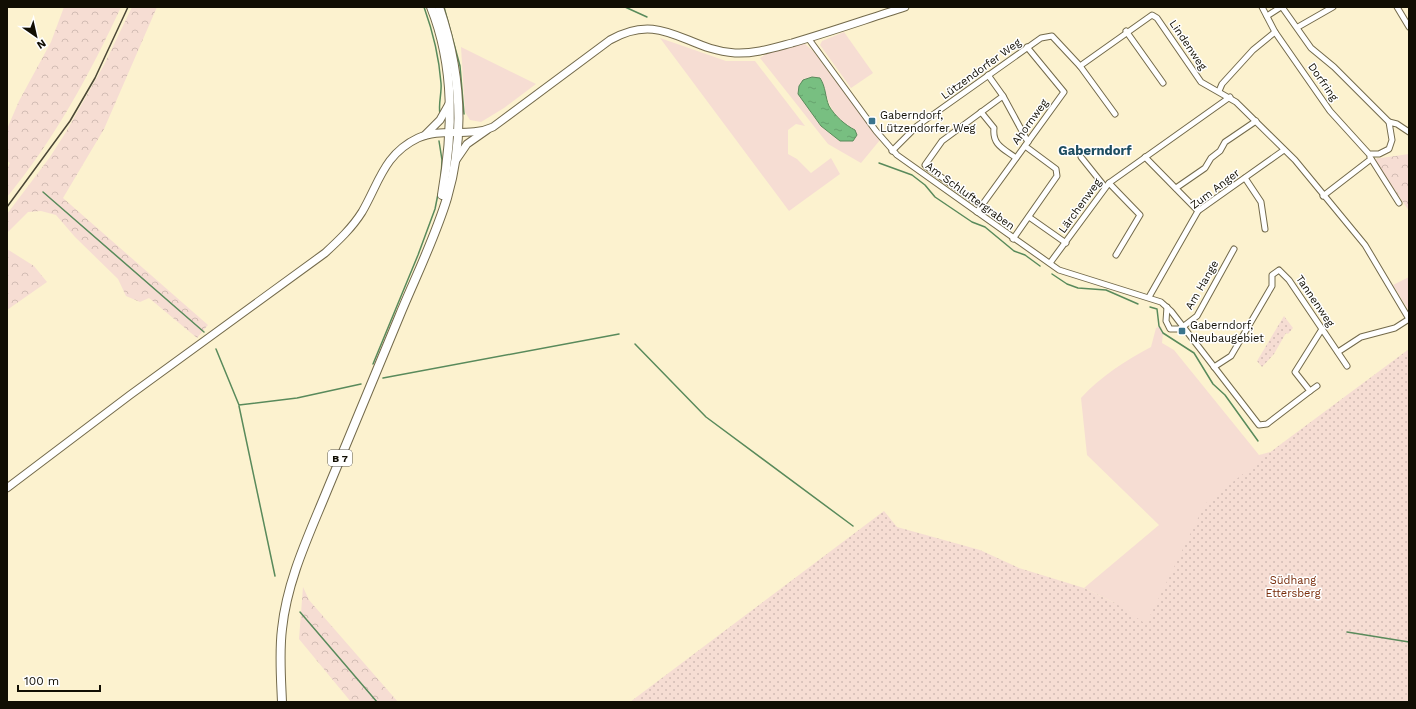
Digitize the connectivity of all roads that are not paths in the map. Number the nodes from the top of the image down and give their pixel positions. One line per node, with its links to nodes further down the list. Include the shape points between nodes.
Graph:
1 (430, 7): 21 (main road, B 7, via 445,60)
2 (439, 7): 27 (main road, B 7, via 455,66 459,104)
3 (905, 7): 13 (street)
4 (1262, 7): 8 (street, Dorfring)
5 (1282, 7): 8 (street, Dorfring); 9 (street, Dorfring)
6 (1333, 7): 9 (street)
7 (1397, 7): 10 (street)
8 (1267, 16): 12 (street, Dorfring)
9 (1298, 27): 25 (street, Dorfring, via 1311,48 1334,67)
10 (1409, 27)
11 (1126, 32): 15 (street, Lindenweg); 17 (street); 18 (street, Lindenweg, via 1146,17 1155,16 1201,82)
12 (1275, 32): 18 (street, via 1253,50 1222,84); 33 (street, Dorfring, via 1330,111)
13 (808, 38): 26 (street, via 751,53 735,53 711,49 657,29 630,31 610,40); 32 (street, Am Schluftergraben)
14 (1027, 47): 15 (street, Lützendorfer Weg, via 1046,36 1052,36); 16 (street, Lützendorfer Weg); 30 (street, Ahornweg, via 1064,92)
15 (1080, 66): 23 (street)
16 (988, 75): 19 (street); 32 (street, Lützendorfer Weg, via 917,126)
17 (1163, 83)
18 (1219, 91): 20 (street, Lindenweg)
19 (1003, 96): 22 (street); 30 (street)
20 (1230, 97): 24 (street, Lindenweg); 35 (street, Lärchenweg)
21 (450, 102): 27 (main road, B 7); 29 (street, via 440,120)
22 (982, 112): 36 (street, via 994,128 993,137 996,143); 43 (street, via 942,141 925,165)
23 (1115, 114)
24 (1256, 121): 31 (street, Lindenweg); 40 (street, via 1225,142 1205,168)
25 (1389, 122): 28 (street, Dorfring); 33 (street, via 1392,140 1389,149)
26 (488, 129): 27 (street); 37 (street, via 467,144)
27 (454, 132): 29 (street); 37 (main road, B 7); 47 (main road, B 7)
28 (1409, 132)
29 (426, 135): 64 (street, via 408,143 392,157 383,168 362,212 325,253)
30 (1026, 144): 36 (street, Ahornweg); 46 (street, via 1058,172 1058,176)
31 (1284, 150): 38 (street, Zum Anger); 41 (street, Lindenweg)
32 (892, 151): 45 (street, Am Schluftergraben)
33 (1370, 156): 41 (street); 42 (street, Dorfring)
34 (1080, 157): 39 (street)
35 (1145, 157): 39 (street, Lärchenweg); 40 (street)
36 (1016, 158): 43 (street, Ahornweg)
37 (454, 163): 47 (main road, B 7, via 448,195)
38 (1245, 178): 44 (street, Zum Anger); 48 (street, via 1261,202)
39 (1107, 185): 50 (street, Lärchenweg); 52 (street, via 1140,215)
40 (1176, 188): 44 (street)
41 (1323, 196): 56 (street, Lindenweg, via 1365,245)
42 (1399, 203)
43 (982, 206): 45 (street, Ahornweg)
44 (1198, 211): 54 (street, Zum Anger)
45 (977, 212): 49 (street, Am Schluftergraben)
46 (1029, 217): 49 (street); 50 (street)
47 (437, 224): 65 (main road, B 7, via 295,572 282,629)
48 (1265, 229)
49 (1013, 239): 53 (street, Am Schluftergraben)
50 (1066, 243): 53 (street, Lärchenweg)
51 (1234, 249): 57 (street, Am Hange, via 1197,316)
52 (1116, 255)
53 (1050, 264): 54 (street, Am Schluftergraben, via 1068,273)
54 (1149, 297): 55 (street, Am Schluftergraben)
55 (1167, 307): 57 (street, Am Schluftergraben); 57 (street, via 1167,326 1176,330)
56 (1409, 319): 59 (street, via 1395,328 1361,337)
57 (1183, 328): 61 (street, Am Schluftergraben)
58 (1322, 329): 59 (street, Tannenweg); 61 (street, Tannenweg, via 1289,280 1277,270 1272,275 1272,286 1231,356); 63 (street, via 1296,372)
59 (1338, 352): 60 (street, Tannenweg)
60 (1347, 366)
61 (1214, 367): 63 (street, Am Schluftergraben, via 1259,425 1267,424)
62 (1317, 386): 63 (street)
63 (1310, 391)
64 (7, 488)
65 (282, 702)

